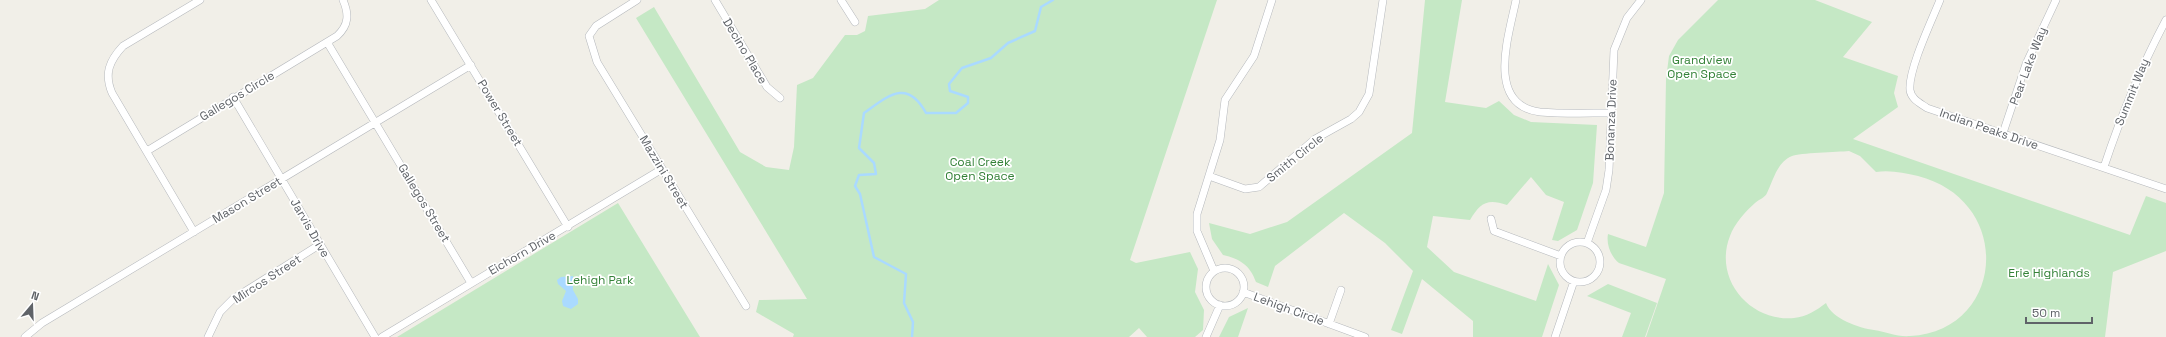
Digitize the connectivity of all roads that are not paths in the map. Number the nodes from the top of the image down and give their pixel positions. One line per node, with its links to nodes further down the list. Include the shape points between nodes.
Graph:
1 (200, 0): 22 (street, via 123,46 113,56 107,71 112,93)
2 (342, 0): 15 (street, Gallegos Circle, via 347,10 345,30)
3 (431, 0): 16 (street, Power Street)
4 (637, 0): 24 (street, Mazzini Street, via 596,26 588,36 597,62)
5 (715, 0): 18 (street, Decino Place, via 767,87)
6 (841, 0): 14 (street)
7 (1272, 0): 25 (street, via 1254,56 1225,100 1220,140)
8 (1382, 0): 25 (street, Smith Circle, via 1369,94 1359,112 1315,138 1259,187 1245,189)
9 (1516, 0): 19 (street, via 1504,63 1506,83 1517,102 1539,112)
10 (1641, 0): 19 (street, Bonanza Drive, via 1627,18 1614,50)
11 (1940, 0): 21 (street, Indian Peaks Drive, via 1912,76 1910,91 1915,100 1927,108)
12 (2056, 0): 21 (street, Pear Lake Way, via 2026,64)
13 (2166, 20): 23 (street, Summit Way, via 2147,55)
14 (855, 22)
15 (327, 42): 17 (street, Gallegos Circle); 20 (street)
16 (471, 65): 20 (street, Mason Street); 29 (street, Power Street)
17 (233, 97): 22 (street, Gallegos Circle); 26 (street, Jarvis Drive)
18 (780, 98)
19 (1611, 113): 31 (street, Bonanza Drive, via 1606,190)
20 (376, 123): 26 (street, Mason Street); 36 (street, Gallegos Street)
21 (2003, 133): 23 (street, Indian Peaks Drive)
22 (147, 151): 30 (street)
23 (2104, 167): 27 (street, Indian Peaks Drive)
24 (662, 169): 29 (street, Eichorn Drive); 40 (street, Mazzini Street)
25 (1209, 176): 34 (street, via 1197,214 1197,231)
26 (282, 179): 30 (street, Mason Street); 32 (street, Jarvis Drive)
27 (2166, 189)
28 (1491, 219): 33 (street, via 1494,231)
29 (568, 227): 36 (street, Eichorn Drive)
30 (194, 232): 42 (street, Mason Street, via 42,323)
31 (1587, 243): 33 (street, via 1571,244); 35 (street, via 1597,251 1600,264 1598,270 1588,280)
32 (319, 245): 43 (street, Mircos Street, via 233,299 220,312); 44 (street, Jarvis Drive)
33 (1561, 256): 35 (street, via 1564,274)
34 (1214, 271): 38 (street, via 1227,268 1239,274); 39 (street, via 1206,287 1210,298)
35 (1574, 281): 48 (street)
36 (471, 283): 45 (street, Eichorn Drive)
37 (1341, 290): 41 (street)
38 (1243, 292): 39 (street, via 1237,302 1226,306); 41 (street, Lehigh Circle)
39 (1220, 305): 46 (street)
40 (746, 306)
41 (1332, 325): 47 (street)
42 (26, 337)
43 (208, 337)
44 (375, 337)
45 (382, 337)
46 (1206, 337)
47 (1365, 337)
48 (1555, 337)

